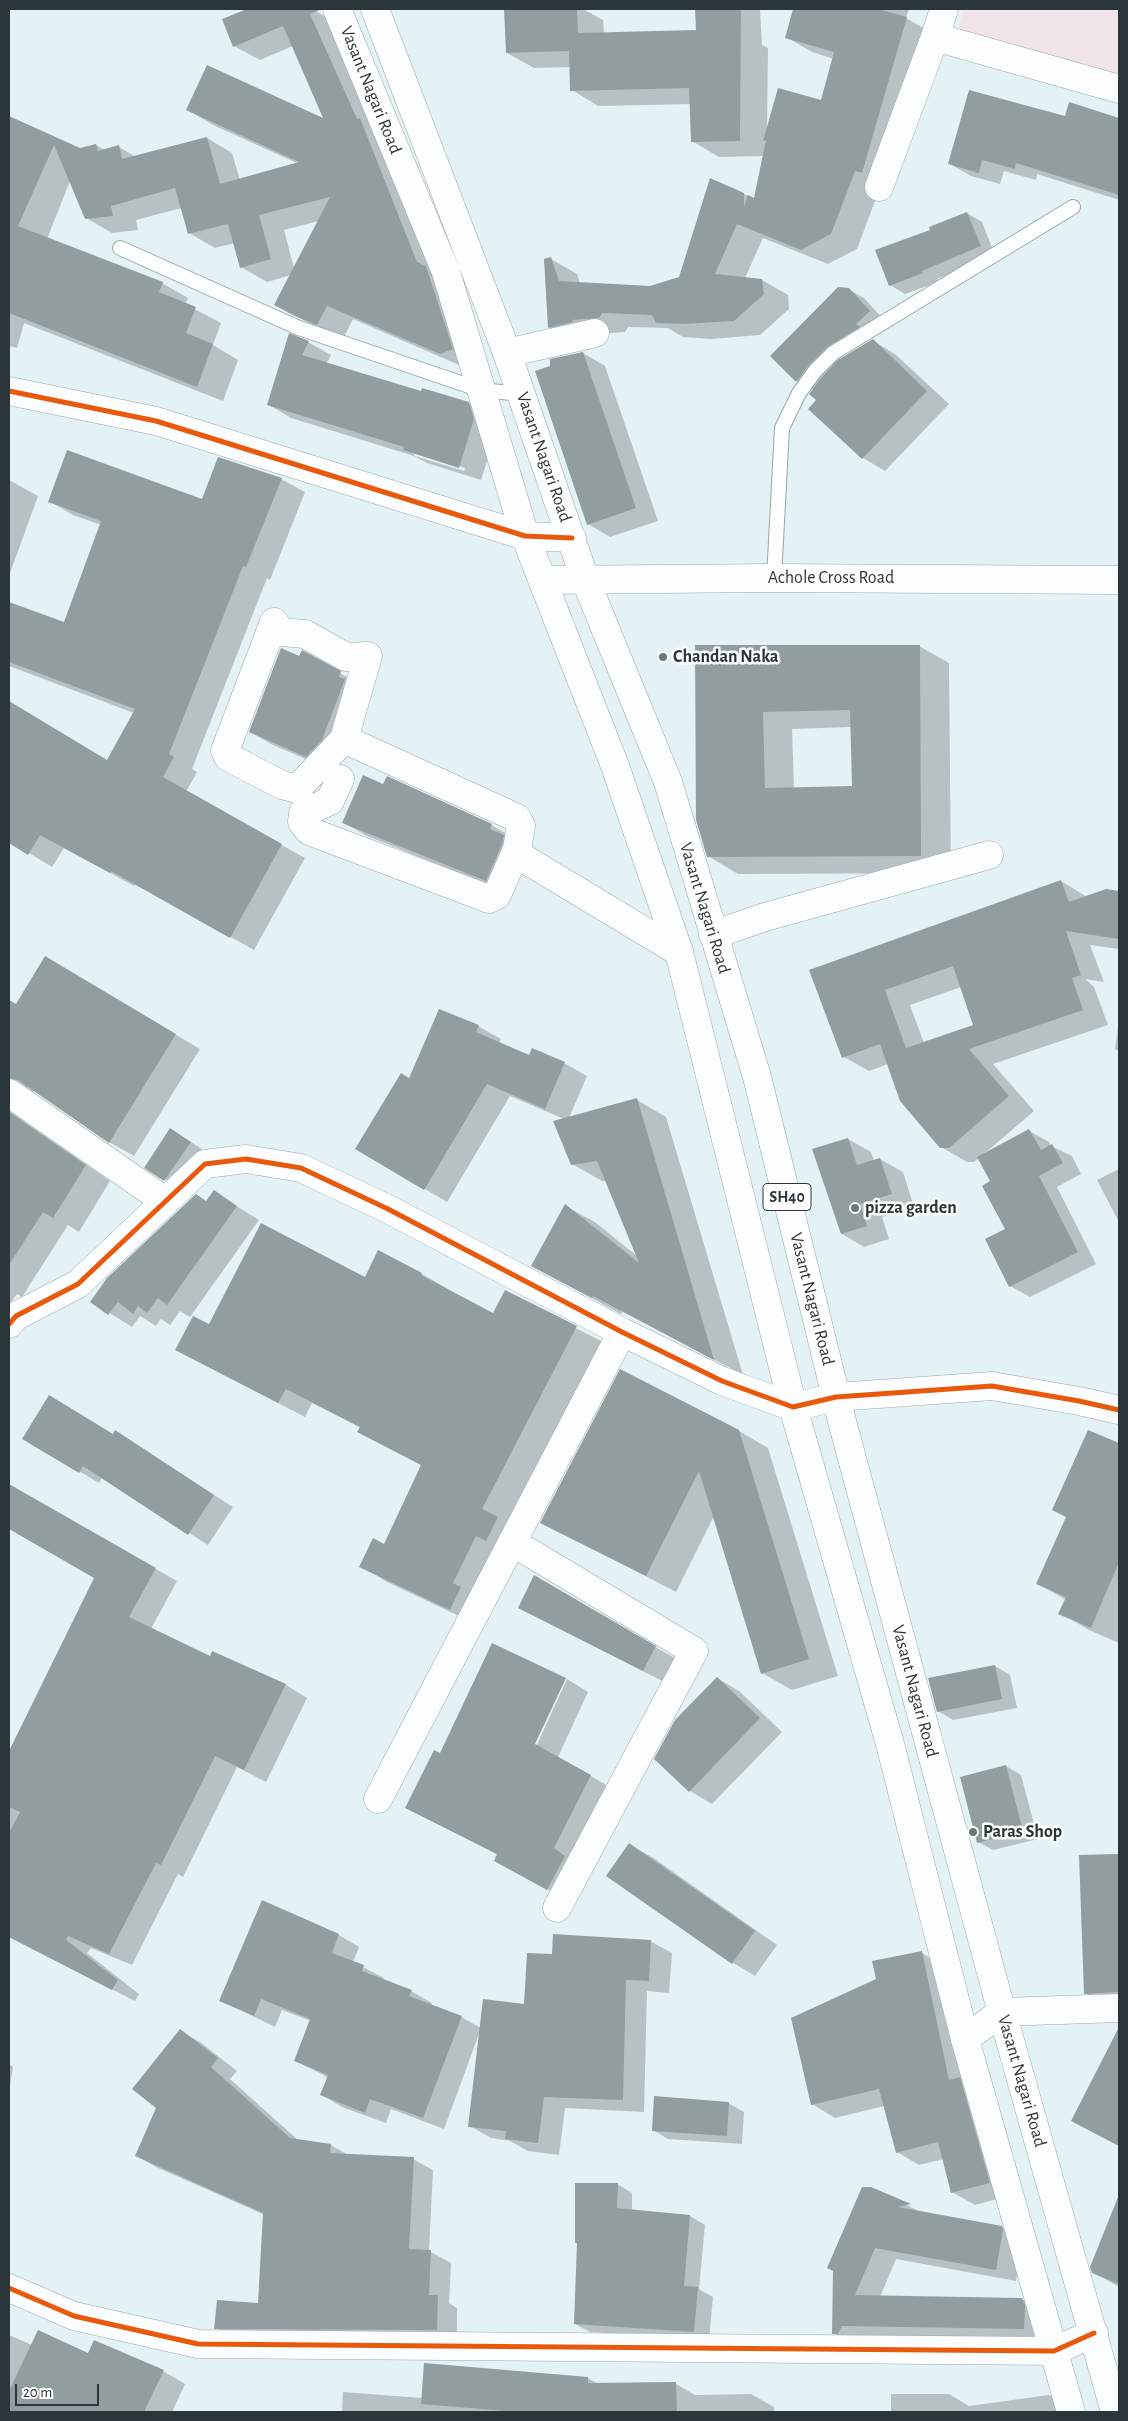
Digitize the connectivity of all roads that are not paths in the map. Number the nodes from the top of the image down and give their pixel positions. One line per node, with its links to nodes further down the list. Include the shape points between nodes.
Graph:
1 (337, 9): 11 (street, Vasant Nagari Road / SH40, via 446,272)
2 (375, 9): 10 (street, Vasant Nagari Road / SH40)
3 (944, 9): 4 (street)
4 (935, 37): 5 (street); 6 (street)
5 (1119, 89)
6 (879, 187)
7 (1073, 207): 16 (lane, via 832,353 815,371 799,393 782,428)
8 (120, 248): 11 (lane, via 299,328)
9 (595, 334): 10 (street)
10 (508, 353): 13 (street, Vasant Nagari Road / SH40)
11 (481, 390): 13 (lane); 14 (street, Vasant Nagari Road / SH40)
12 (9, 391): 14 (street, via 156,421)
13 (522, 394): 15 (street, Vasant Nagari Road / SH40)
14 (525, 536): 15 (street); 18 (street, Vasant Nagari Road / SH40)
15 (572, 538): 17 (street, Vasant Nagari Road / SH40)
16 (774, 578): 17 (street, Achole Cross Road); 19 (street, Achole Cross Road)
17 (585, 579): 18 (street, Achole Cross Road); 24 (street, Vasant Nagari Road / SH40, via 668,782)
18 (543, 580): 25 (street, Vasant Nagari Road / SH40, via 615,766)
19 (1119, 580)
20 (344, 739): 20 (street, via 368,656 346,657 305,634 282,632 274,622 226,747 228,757 282,785 297,789); 22 (street, via 517,818 521,826)
21 (340, 779): 22 (street, via 330,801 303,813 302,822 309,831 489,899 497,895)
22 (517, 849): 25 (street, via 523,858)
23 (989, 855): 24 (street, via 765,917)
24 (713, 935): 30 (street, Vasant Nagari Road / SH40, via 757,1077)
25 (679, 952): 31 (street, Vasant Nagari Road / SH40)
26 (9, 1093): 27 (street)
27 (165, 1201): 28 (street, via 78,1284 16,1316); 29 (street, via 204,1164 246,1159 301,1168 388,1209)
28 (9, 1324)
29 (622, 1332): 31 (street, via 722,1381); 33 (street)
30 (836, 1397): 31 (street); 32 (street, via 992,1386); 37 (street, Vasant Nagari Road / SH40)
31 (793, 1407): 38 (street, Vasant Nagari Road / SH40, via 890,1744)
32 (1119, 1410)
33 (512, 1542): 34 (street); 35 (street, via 694,1651)
34 (378, 1799)
35 (557, 1908)
36 (1119, 2008): 37 (street)
37 (1002, 2012): 38 (street); 40 (street, Vasant Nagari Road / SH40)
38 (965, 2039): 41 (street, Vasant Nagari Road / SH40)
39 (9, 2288): 41 (street, via 74,2316 198,2344)
40 (1094, 2333): 41 (street); 43 (street, Vasant Nagari Road / SH40)
41 (1054, 2351): 42 (street, Vasant Nagari Road / SH40)
42 (1071, 2412)
43 (1116, 2412)

